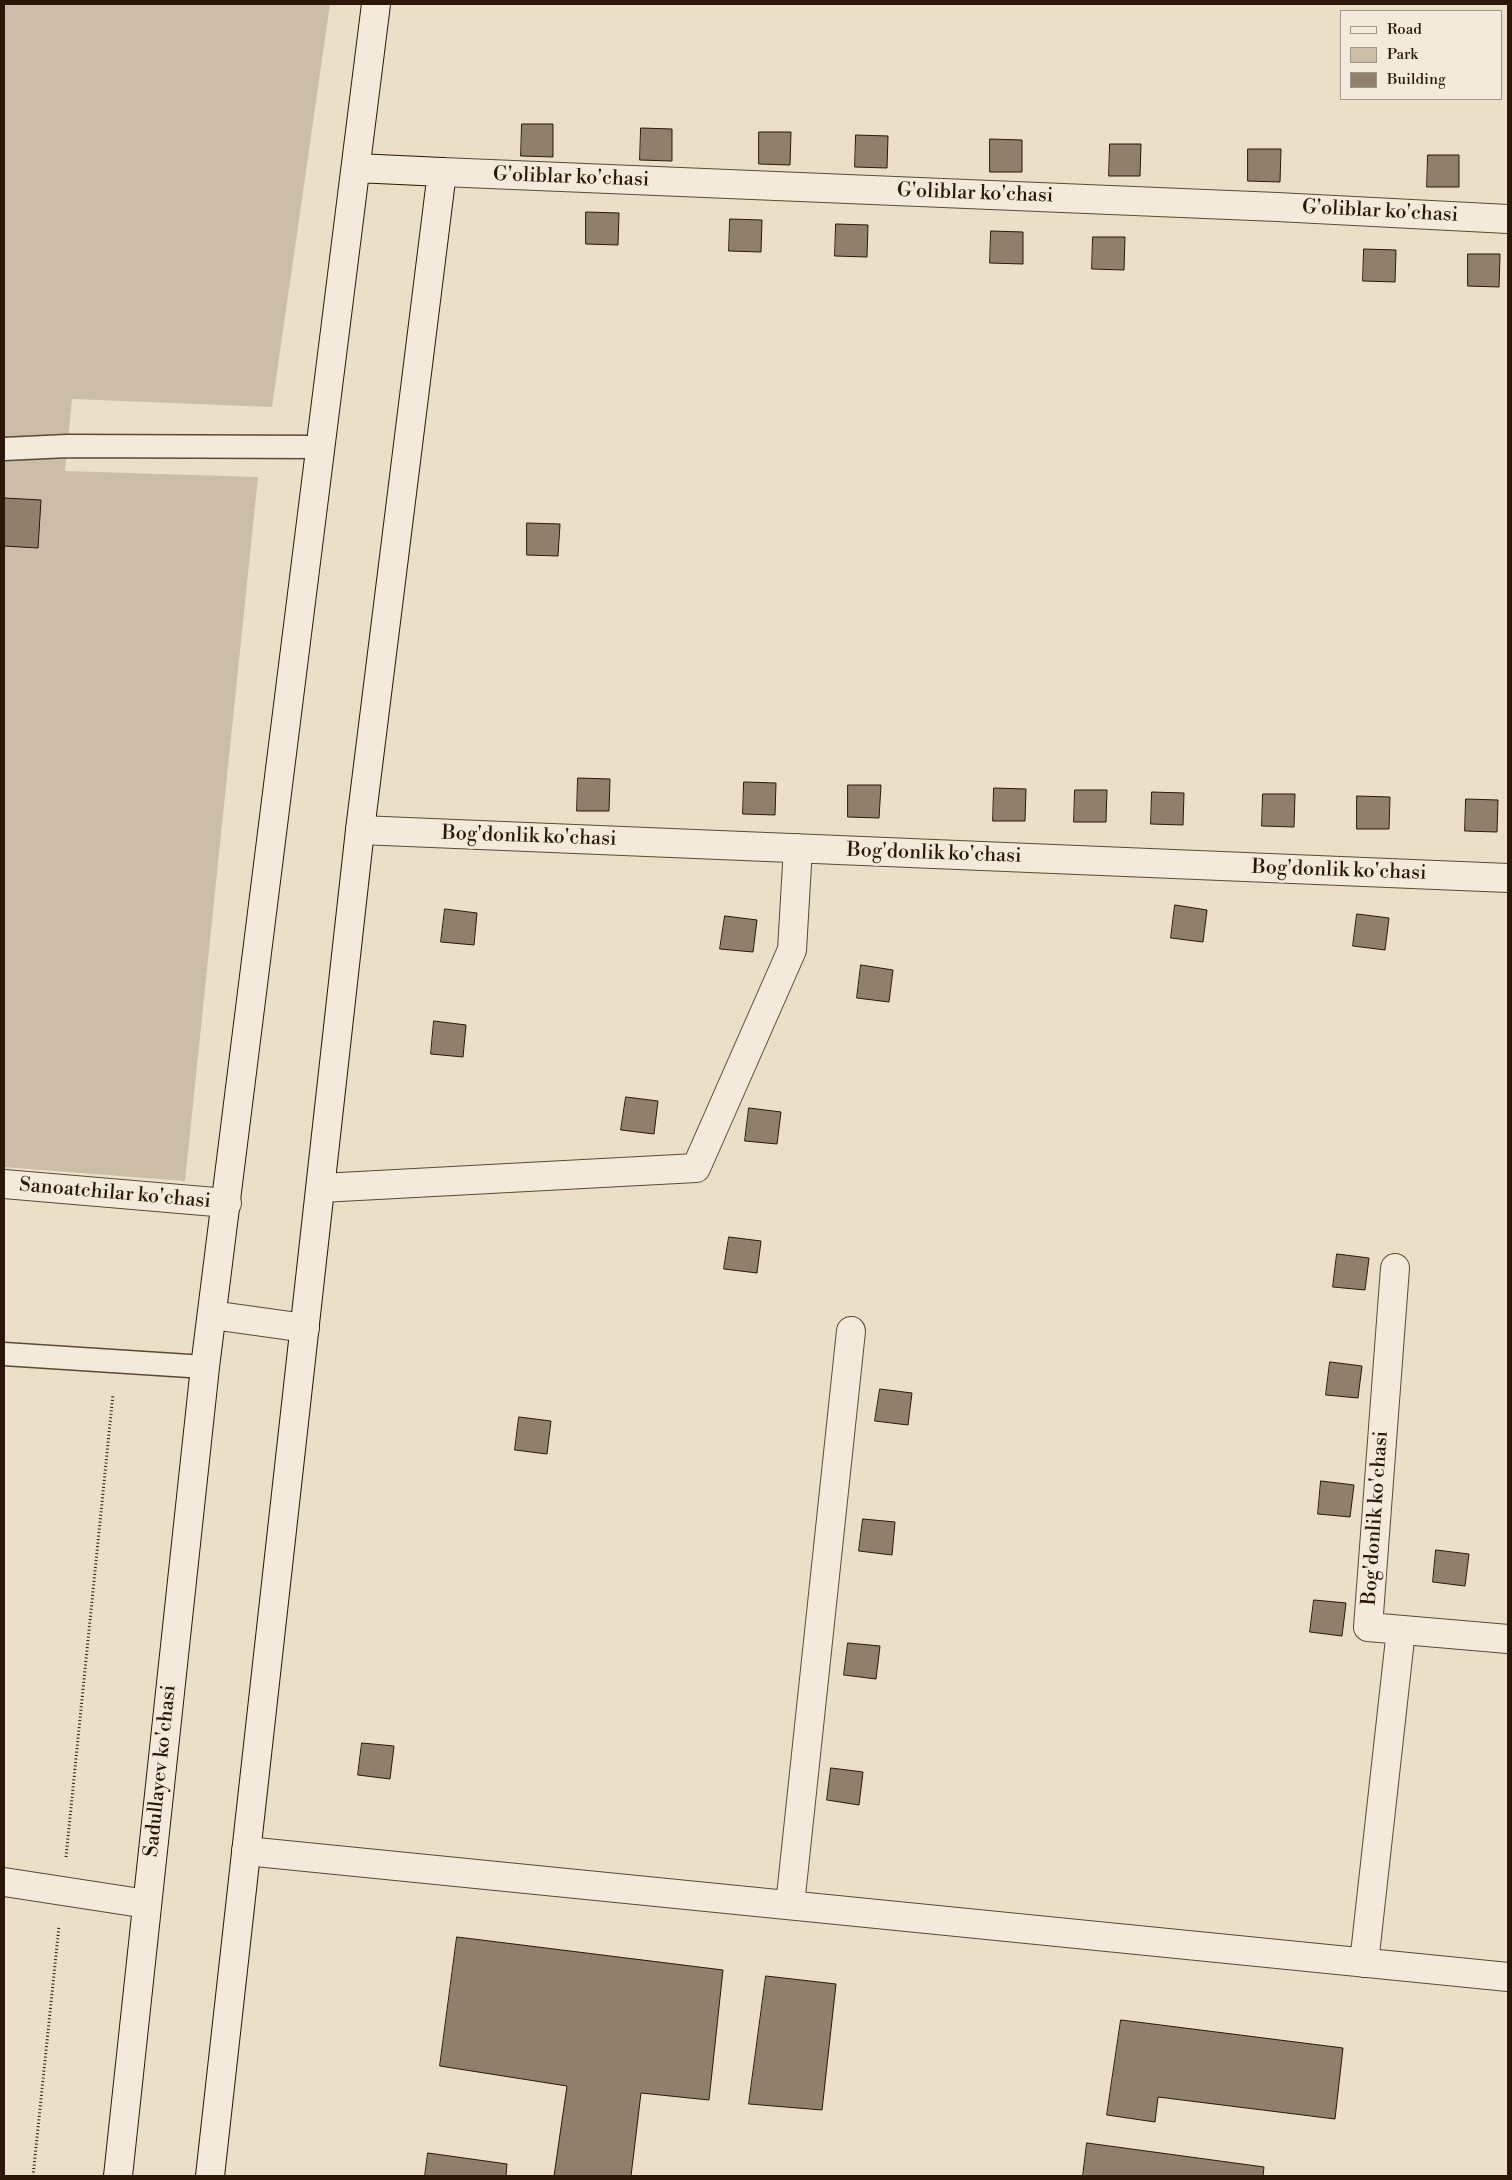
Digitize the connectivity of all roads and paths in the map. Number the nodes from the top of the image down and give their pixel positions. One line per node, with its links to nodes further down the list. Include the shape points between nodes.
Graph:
1 (376, 4): 2 (street, Sadullayev ko'chasi)
2 (356, 168): 3 (street, G'oliblar ko'chasi); 5 (street, Sadullayev ko'chasi)
3 (442, 172): 4 (street, G'oliblar ko'chasi); 7 (street)
4 (1508, 219)
5 (321, 447): 6 (lane, via 67,446); 12 (street, Sadullayev ko'chasi)
6 (4, 449)
7 (360, 830): 8 (street, Bog'donlik ko'chasi); 11 (street)
8 (798, 848): 9 (street, Bog'donlik ko'chasi); 11 (street, via 792,950 696,1168)
9 (1508, 878)
10 (4, 1184): 12 (street, Sanoatchilar ko'chasi)
11 (321, 1188): 15 (street)
12 (227, 1203): 14 (street, Sadullayev ko'chasi)
13 (1395, 1268): 20 (street, Bog'donlik ko'chasi, via 1368,1627)
14 (212, 1315): 15 (street); 19 (street, Sadullayev ko'chasi)
15 (305, 1328): 22 (street)
16 (851, 1331): 26 (street)
17 (4, 1354): 18 (lane)
18 (116, 1361): 19 (lane); 24 (path)
19 (206, 1367): 25 (street, Sadullayev ko'chasi)
20 (1401, 1630): 21 (street, Bog'donlik ko'chasi); 27 (street)
21 (1508, 1639)
22 (246, 1850): 26 (street); 31 (street)
23 (4, 1882): 24 (street)
24 (63, 1892): 25 (street); 29 (path)
25 (147, 1904): 30 (street, Sadullayev ko'chasi)
26 (790, 1905): 27 (street)
27 (1364, 1963): 28 (street)
28 (1508, 1977)
29 (33, 2176)
30 (118, 2176)
31 (210, 2176)

